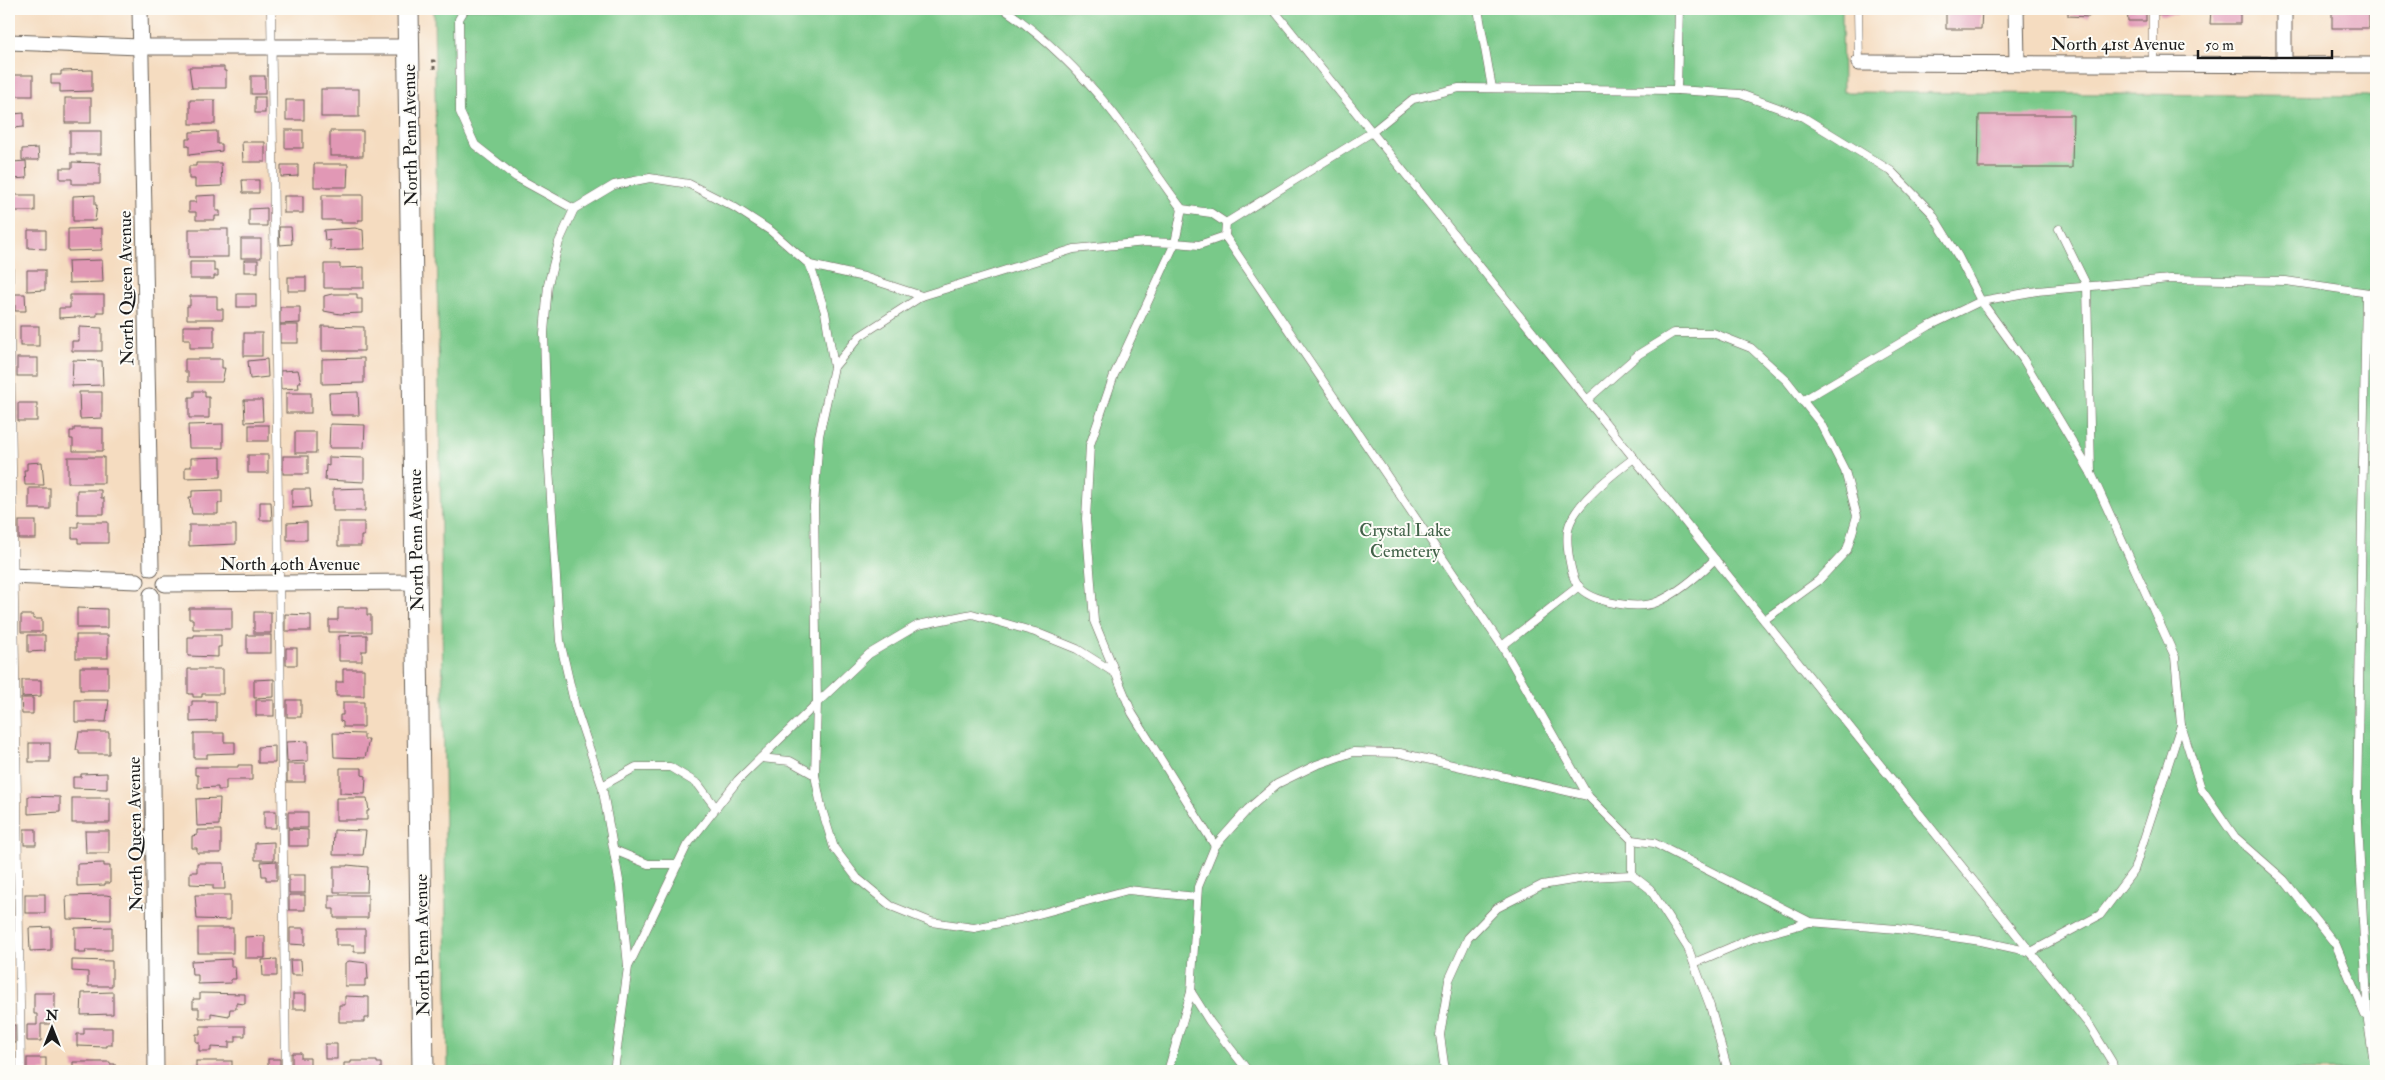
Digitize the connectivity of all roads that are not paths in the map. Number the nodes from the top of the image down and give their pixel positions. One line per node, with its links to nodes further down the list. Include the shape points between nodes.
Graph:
1 (140, 9): 15 (street, North Queen Avenue)
2 (271, 9): 14 (lane)
3 (408, 9): 16 (main road, North Penn Avenue)
4 (465, 9): 25 (lane, via 459,18 460,112 475,145 516,177)
5 (1004, 9): 26 (lane, via 1027,24 1099,96)
6 (1273, 9): 24 (lane)
7 (1478, 9): 22 (lane)
8 (1678, 9): 23 (lane)
9 (1858, 9): 18 (lane)
10 (2016, 9): 19 (street)
11 (2153, 9): 17 (lane)
12 (2284, 9): 20 (street)
13 (9, 42): 15 (street)
14 (272, 46): 15 (street); 16 (street); 47 (lane)
15 (140, 47): 44 (street, North Queen Avenue)
16 (408, 47): 48 (main road, North Penn Avenue)
17 (2153, 62): 19 (street, North 41st Avenue); 20 (street, North 41st Avenue)
18 (1859, 63): 19 (street, North 41st Avenue)
19 (2017, 63)
20 (2284, 63): 21 (street, North 41st Avenue)
21 (2376, 65)
22 (1492, 88): 23 (lane); 24 (lane, via 1459,88 1413,99)
23 (1676, 90): 37 (lane, via 1740,94 1803,117 1891,172 1931,212)
24 (1372, 132): 27 (lane); 39 (lane)
25 (574, 209): 31 (lane, via 614,185 650,178 689,184 771,231); 59 (lane, via 559,242 548,286 544,333 546,436 560,641 575,706)
26 (1182, 209): 27 (lane, via 1211,213); 30 (lane)
27 (1226, 223): 29 (lane)
28 (2059, 229): 33 (lane)
29 (1225, 236): 30 (lane, via 1200,245); 53 (lane)
30 (1175, 243): 36 (lane, via 1146,242 1074,249); 54 (lane, via 1114,374 1090,445 1086,519 1094,621)
31 (810, 265): 36 (lane, via 864,277); 38 (lane, via 825,312)
32 (9, 266): 45 (lane)
33 (2087, 286): 34 (lane, via 2170,279 2286,281); 37 (lane); 42 (lane)
34 (2366, 293): 35 (lane); 73 (lane, via 2357,801)
35 (2376, 294)
36 (922, 296): 38 (lane, via 860,336)
37 (1980, 301): 40 (lane, via 1929,326); 42 (lane, via 2023,359)
38 (834, 367): 55 (lane, via 819,436 814,506)
39 (1587, 400): 40 (lane, via 1639,354 1673,333 1713,333 1751,348 1787,381); 41 (lane)
40 (1802, 401): 52 (lane, via 1821,424 1845,471 1857,516 1847,550 1818,581)
41 (1634, 458): 43 (lane); 50 (lane, via 1583,502 1568,529 1569,560)
42 (2091, 473): 56 (lane, via 2175,658)
43 (1715, 560): 50 (lane, via 1692,582 1656,603 1626,606 1599,600); 52 (lane)
44 (150, 568): 46 (street, via 139,573); 49 (street, via 160,570)
45 (11, 576): 46 (street); 74 (lane)
46 (137, 582): 51 (street, via 142,593)
47 (279, 582): 48 (street, North 40th Avenue); 49 (street, North 40th Avenue); 76 (lane)
48 (416, 582): 77 (main road, North Penn Avenue)
49 (165, 584): 51 (street, via 160,592)
50 (1579, 586): 53 (lane)
51 (151, 595): 75 (street, North Queen Avenue)
52 (1764, 620): 69 (lane)
53 (1502, 646): 60 (lane)
54 (1115, 673): 55 (lane, via 1077,649 1035,632 972,614 918,624 869,654); 63 (lane, via 1132,713)
55 (817, 703): 57 (lane); 58 (lane)
56 (2181, 725): 69 (lane, via 2134,870 2100,916); 73 (lane, via 2201,788 2235,837 2284,880 2336,945)
57 (761, 758): 58 (lane, via 790,761); 61 (lane)
58 (815, 775): 67 (lane, via 834,848 857,878 891,906 931,922 974,928 1128,890)
59 (602, 786): 61 (lane, via 636,767 670,767 698,784); 64 (lane)
60 (1588, 796): 62 (lane); 63 (lane, via 1400,753 1353,752 1277,784)
61 (716, 808): 65 (lane, via 687,845)
62 (1632, 840): 66 (lane); 68 (lane, via 1654,843)
63 (1215, 846): 67 (lane)
64 (614, 850): 65 (lane, via 648,864); 71 (lane)
65 (678, 864): 71 (lane)
66 (1632, 875): 70 (lane, via 1650,889 1688,948); 81 (lane, via 1591,877 1542,885 1497,908 1468,938 1449,980 1440,1035)
67 (1197, 897): 72 (lane)
68 (1810, 922): 69 (lane, via 1897,928); 70 (lane, via 1753,938)
69 (2031, 952): 83 (lane, via 2090,1026)
70 (1694, 963): 82 (lane)
71 (628, 967): 78 (lane)
72 (1191, 992): 79 (lane); 80 (lane)
73 (2368, 1022): 84 (lane)
74 (21, 1071)
75 (156, 1071)
76 (286, 1071)
77 (423, 1071)
78 (614, 1071)
79 (1168, 1071)
80 (1248, 1071)
81 (1446, 1071)
82 (1728, 1071)
83 (2114, 1071)
84 (2375, 1071)

